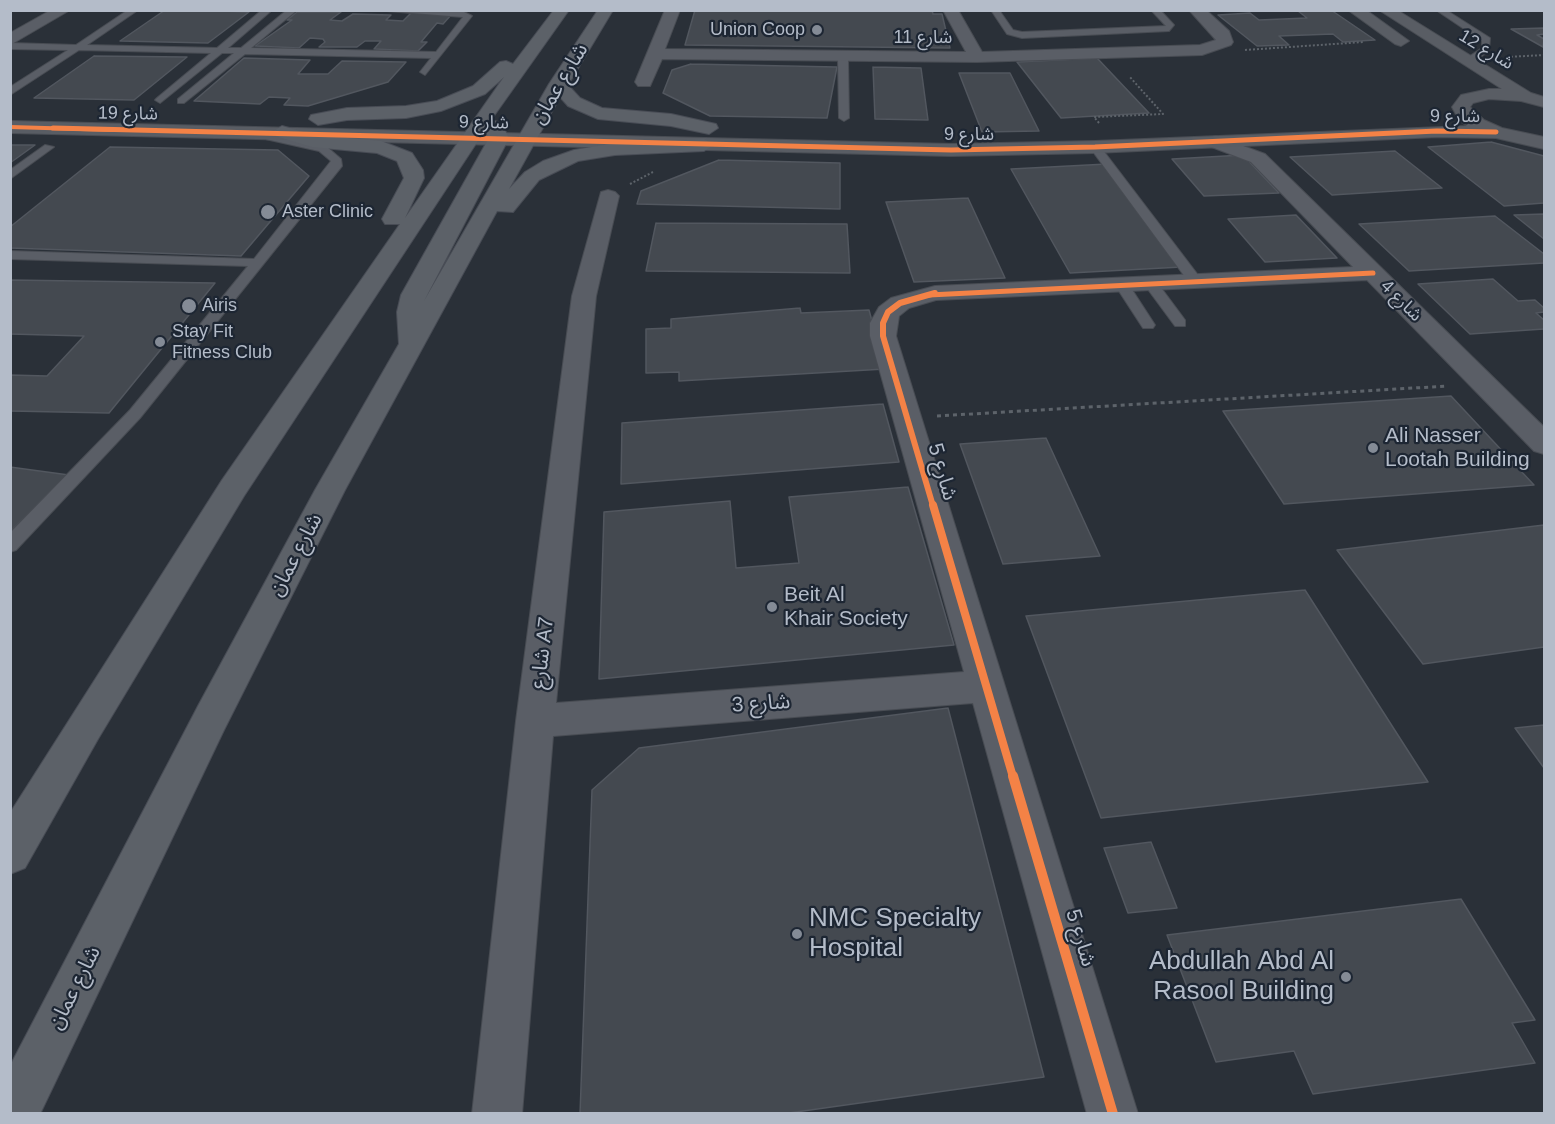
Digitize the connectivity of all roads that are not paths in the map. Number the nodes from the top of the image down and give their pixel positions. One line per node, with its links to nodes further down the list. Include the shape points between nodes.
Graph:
1 (34, 10): 17 (street)
2 (63, 10): 20 (street)
3 (134, 10): 22 (lane)
4 (268, 10): 24 (lane)
5 (293, 10): 25 (lane)
6 (378, 10): 29 (lane, via 466,14)
7 (606, 10): 36 (main road, شارع عمان)
8 (673, 10): 28 (street)
9 (950, 10): 30 (street)
10 (995, 10): 19 (lane, via 1010,32 1016,34)
11 (1155, 10): 18 (lane, via 1169,28)
12 (1196, 10): 27 (street, شارع 11, via 1219,38 1189,50)
13 (1355, 10): 26 (street)
14 (1386, 10): 32 (street, شارع 12)
15 (1440, 10): 32 (lane, via 1487,40 1486,49)
16 (561, 12): 23 (main road, شارع عمان); 45 (main road, via 558,33)
17 (10, 24)
18 (1101, 32): 19 (lane); 27 (lane)
19 (1085, 33): 27 (lane)
20 (10, 40)
21 (10, 46): 22 (lane)
22 (78, 48): 24 (lane); 37 (lane)
23 (533, 49): 43 (main road, via 508,64 479,90 450,103 418,110); 48 (main road, شارع عمان)
24 (218, 50): 25 (lane); 38 (lane)
25 (243, 51): 29 (lane); 39 (lane)
26 (1417, 51)
27 (1110, 53): 30 (street, شارع 11)
28 (657, 54): 31 (street, شارع 11); 34 (street)
29 (438, 55): 33 (lane)
30 (977, 57): 31 (street, شارع 11)
31 (843, 58): 44 (lane)
32 (1467, 62): 40 (street, شارع 12, via 1506,86)
33 (425, 72)
34 (644, 82)
35 (1460, 82): 41 (street, شارع 12)
36 (558, 84): 49 (main road, شارع عمان); 53 (main road, via 574,102 598,113 671,120)
37 (10, 92)
38 (160, 100)
39 (181, 100)
40 (1541, 101): 41 (street, شارع 9, via 1496,94)
41 (1464, 103): 52 (street, via 1472,120); 53 (street, شارع 9, via 1421,115 1105,130)
42 (10, 111): 43 (street, شارع 19)
43 (318, 118): 47 (street, شارع 19)
44 (844, 118)
45 (508, 122): 48 (street, شارع 9); 49 (street, شارع 9); 71 (main road, via 413,295 409,312)
46 (10, 127): 50 (street, شارع 19)
47 (448, 129): 48 (street, شارع 9); 51 (street)
48 (475, 130): 63 (main road, شارع عمان)
49 (532, 131): 53 (street, شارع 9); 61 (main road, شارع عمان)
50 (245, 132): 51 (street); 64 (lane, via 323,149 337,160 329,177)
51 (282, 132): 63 (main road, via 312,141 381,147 395,151 410,163 414,178 392,220)
52 (1496, 132): 55 (street); 58 (street, شارع 9, via 1437,131)
53 (707, 136): 57 (street, شارع 9, via 875,150); 61 (main road, via 561,160 532,176 509,203)
54 (1216, 142): 57 (street, شارع 9); 58 (street, شارع 4)
55 (1538, 143)
56 (49, 147): 59 (lane)
57 (1095, 147): 66 (lane)
58 (1266, 149): 65 (street, شارع 4)
59 (10, 176)
60 (608, 196): 75 (street, شارع A7, via 586,282)
61 (479, 226): 71 (main road, شارع عمان)
62 (10, 255): 64 (lane)
63 (385, 261): 76 (main road, شارع عمان, via 226,498)
64 (260, 262): 73 (lane, via 135,414)
65 (1373, 273): 66 (street, شارع 5); 72 (street, شارع 4)
66 (1196, 282): 67 (street, شارع 5)
67 (1151, 284): 68 (street, شارع 5); 69 (lane)
68 (1122, 285): 70 (lane); 74 (street, شارع 5, via 955,294 916,312 883,336)
69 (1180, 322)
70 (1149, 325)
71 (412, 348): 77 (main road, شارع عمان, via 330,490 211,718)
72 (1545, 444)
73 (10, 545)
74 (986, 686): 75 (street, شارع 3); 79 (street, شارع 5)
75 (535, 721): 78 (street, شارع A7)
76 (10, 853)
77 (13, 1113)
78 (497, 1113)
79 (1113, 1113)

